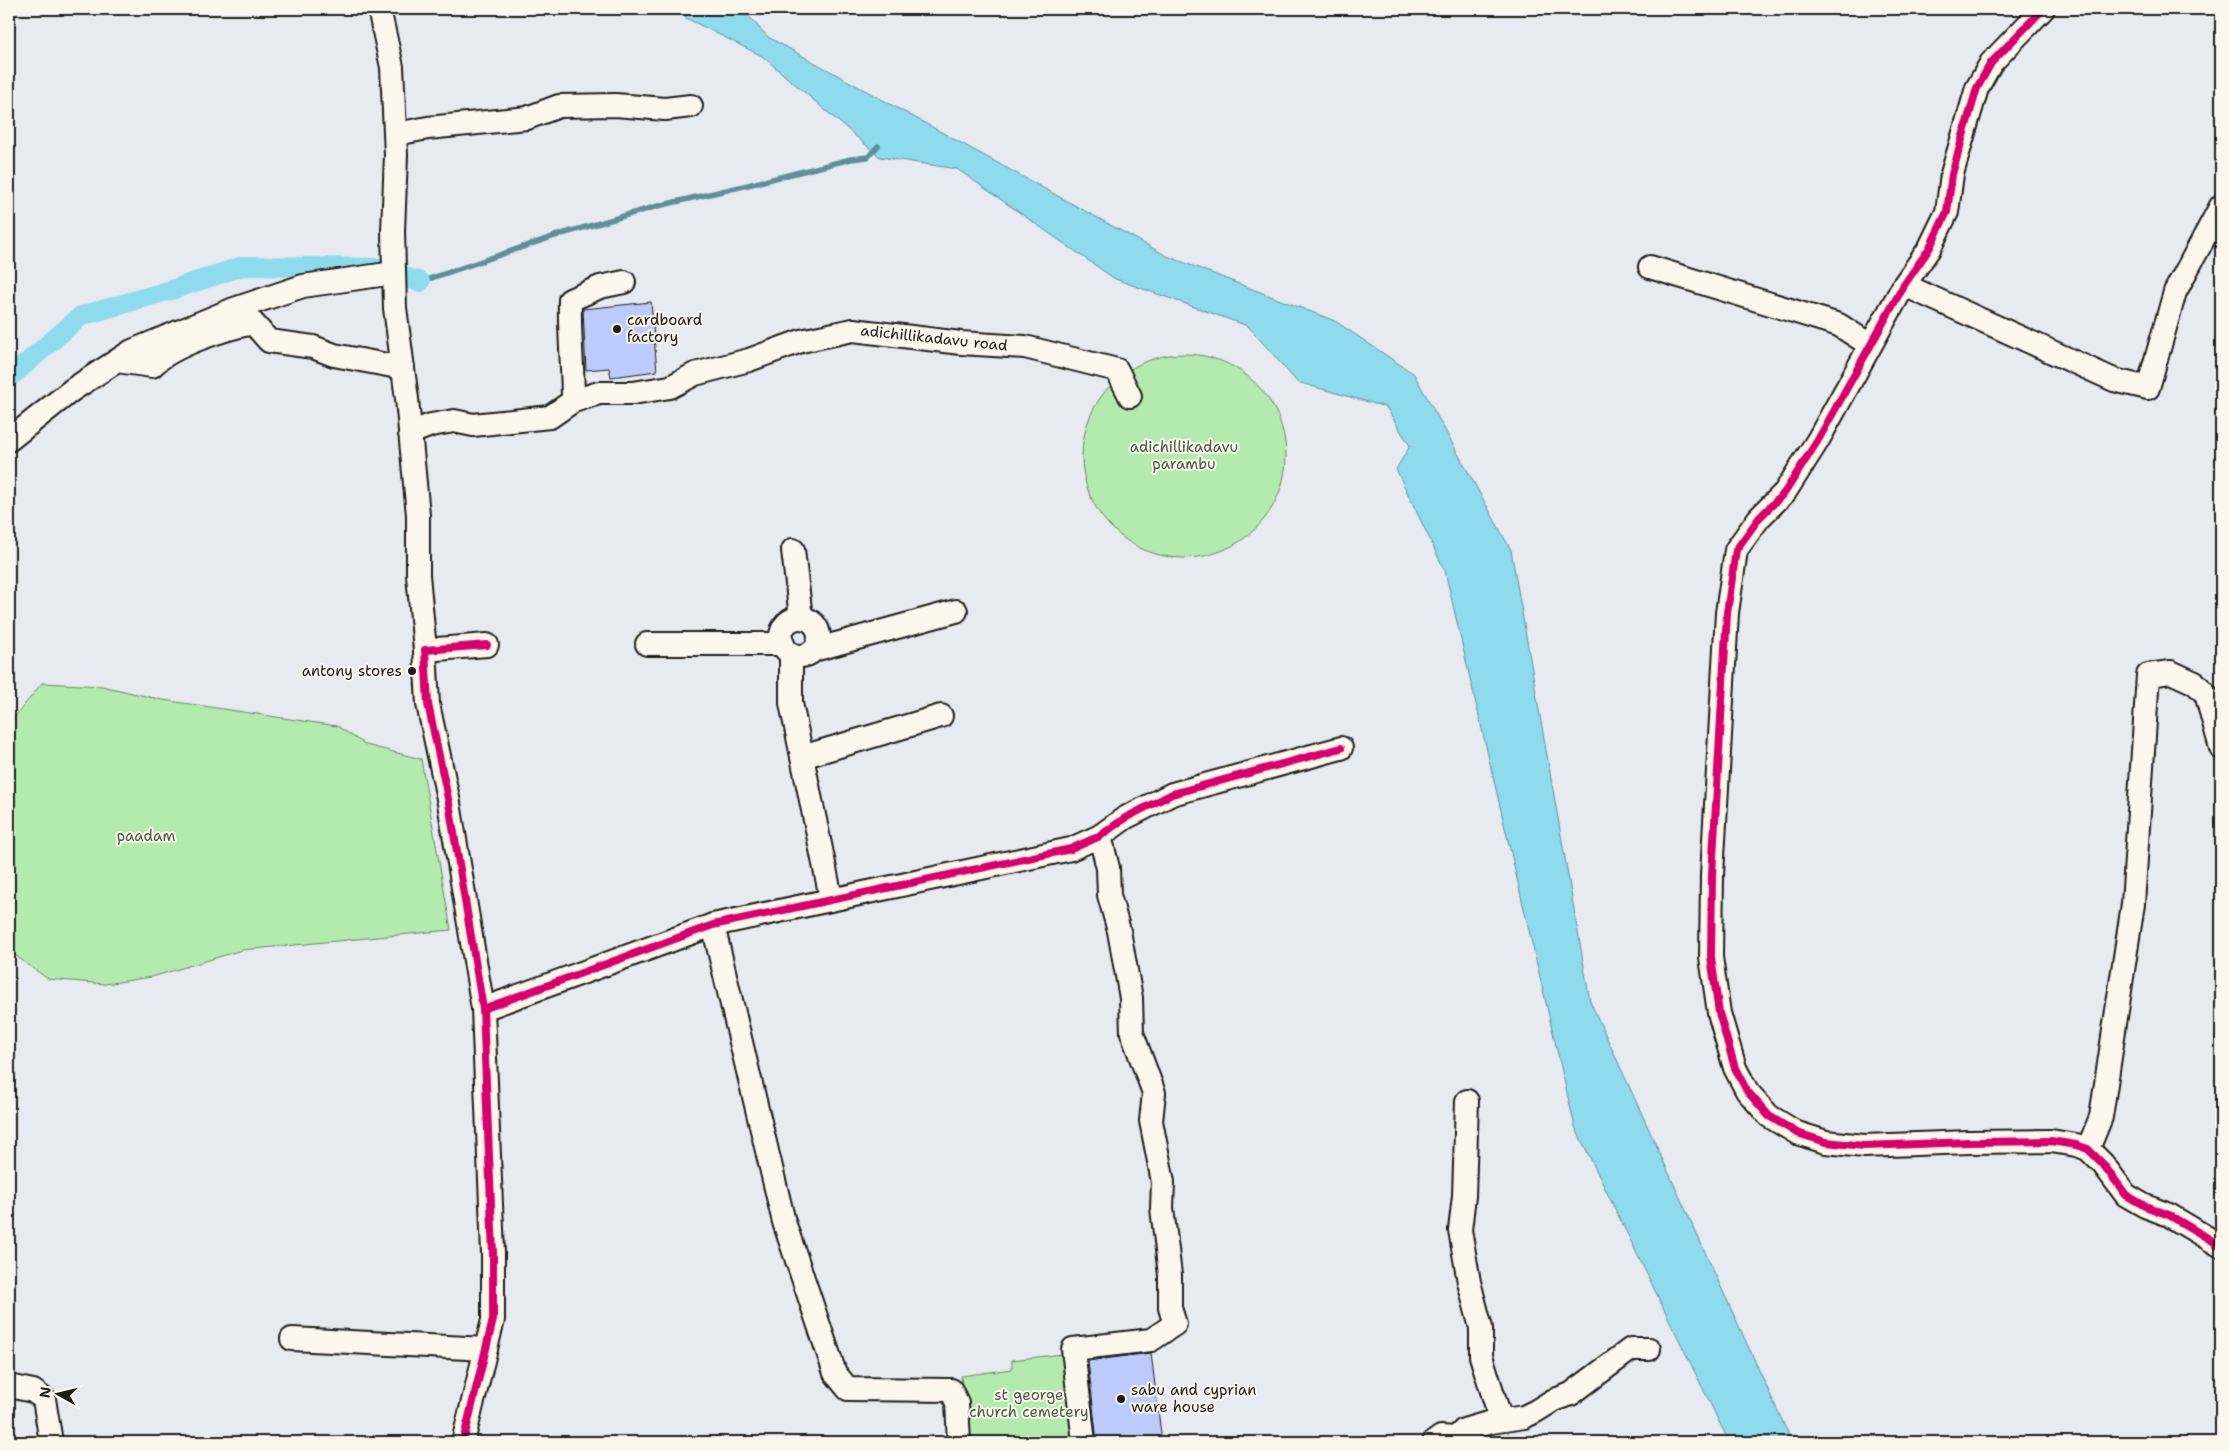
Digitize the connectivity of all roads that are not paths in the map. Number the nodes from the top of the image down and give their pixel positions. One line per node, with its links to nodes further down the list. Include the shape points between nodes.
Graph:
1 (379, 9): 4 (street, via 392,67)
2 (2043, 9): 9 (street, via 1991,63 1977,88 1952,174 1947,212 1929,249)
3 (691, 106): 4 (street, via 665,109 623,105 559,106 527,118)
4 (396, 134): 7 (street)
5 (2221, 206): 9 (street, via 2175,292 2148,388 2114,380)
6 (1650, 267): 10 (street, via 1839,325)
7 (394, 274): 11 (street, via 303,286 234,309 132,350); 12 (street)
8 (624, 282): 14 (street, via 600,287 570,300)
9 (1904, 285): 10 (street)
10 (1870, 345): 34 (street, via 1818,440 1785,492 1759,518 1736,550 1727,614 1712,875 1711,957 1719,1014 1735,1068 1747,1092 1769,1116 1798,1133 1826,1142 1864,1146 2051,1141 2076,1144)
11 (117, 361): 12 (street, via 152,366 161,356 201,338 253,323 269,341 313,346 334,355); 16 (street, via 72,390)
12 (403, 368): 15 (street)
13 (1130, 396): 14 (street, adichillikadavu road, via 1117,370 1025,347 853,330 801,341 749,360 695,374 670,387 632,393 599,393)
14 (573, 401): 15 (street, adichillikadavu road, via 550,417 473,425 454,421 431,424)
15 (410, 433): 23 (street)
16 (9, 440)
17 (793, 550): 19 (street)
18 (956, 611): 24 (street)
19 (801, 618): 22 (street, via 785,626 781,638); 24 (street, via 812,623 819,634)
20 (647, 644): 22 (street)
21 (487, 645): 23 (street)
22 (787, 649): 24 (street, via 803,656); 28 (street, via 791,703)
23 (425, 650): 32 (street, via 428,704 449,803)
24 (814, 650)
25 (941, 716): 28 (street)
26 (1340, 748): 29 (street, via 1172,794 1125,818)
27 (2221, 748): 34 (street, via 2206,694 2195,683 2171,672 2148,675 2134,904 2101,1117)
28 (802, 758): 30 (street)
29 (1100, 836): 30 (street, via 1071,849); 44 (street, via 1131,998 1132,1033 1154,1093 1151,1121 1163,1182 1170,1308 1175,1324 1151,1340 1073,1349)
30 (831, 898): 31 (street)
31 (713, 925): 32 (street); 43 (street, via 784,1222 835,1373 848,1389 951,1390 957,1403)
32 (483, 1009): 37 (street, via 494,1254 493,1320)
33 (1467, 1101): 40 (street, via 1460,1230 1480,1328 1482,1356)
34 (2088, 1150): 35 (street, via 2126,1195 2169,1215)
35 (2221, 1246)
36 (292, 1339): 37 (street)
37 (486, 1349): 42 (street)
38 (1649, 1349): 40 (street, via 1631,1349 1571,1394 1524,1417)
39 (9, 1386): 41 (street, via 33,1390 44,1399)
40 (1501, 1420): 45 (street, via 1464,1430 1456,1438 1441,1438)
41 (51, 1442)
42 (463, 1442)
43 (959, 1442)
44 (1084, 1442)
45 (1434, 1442)

